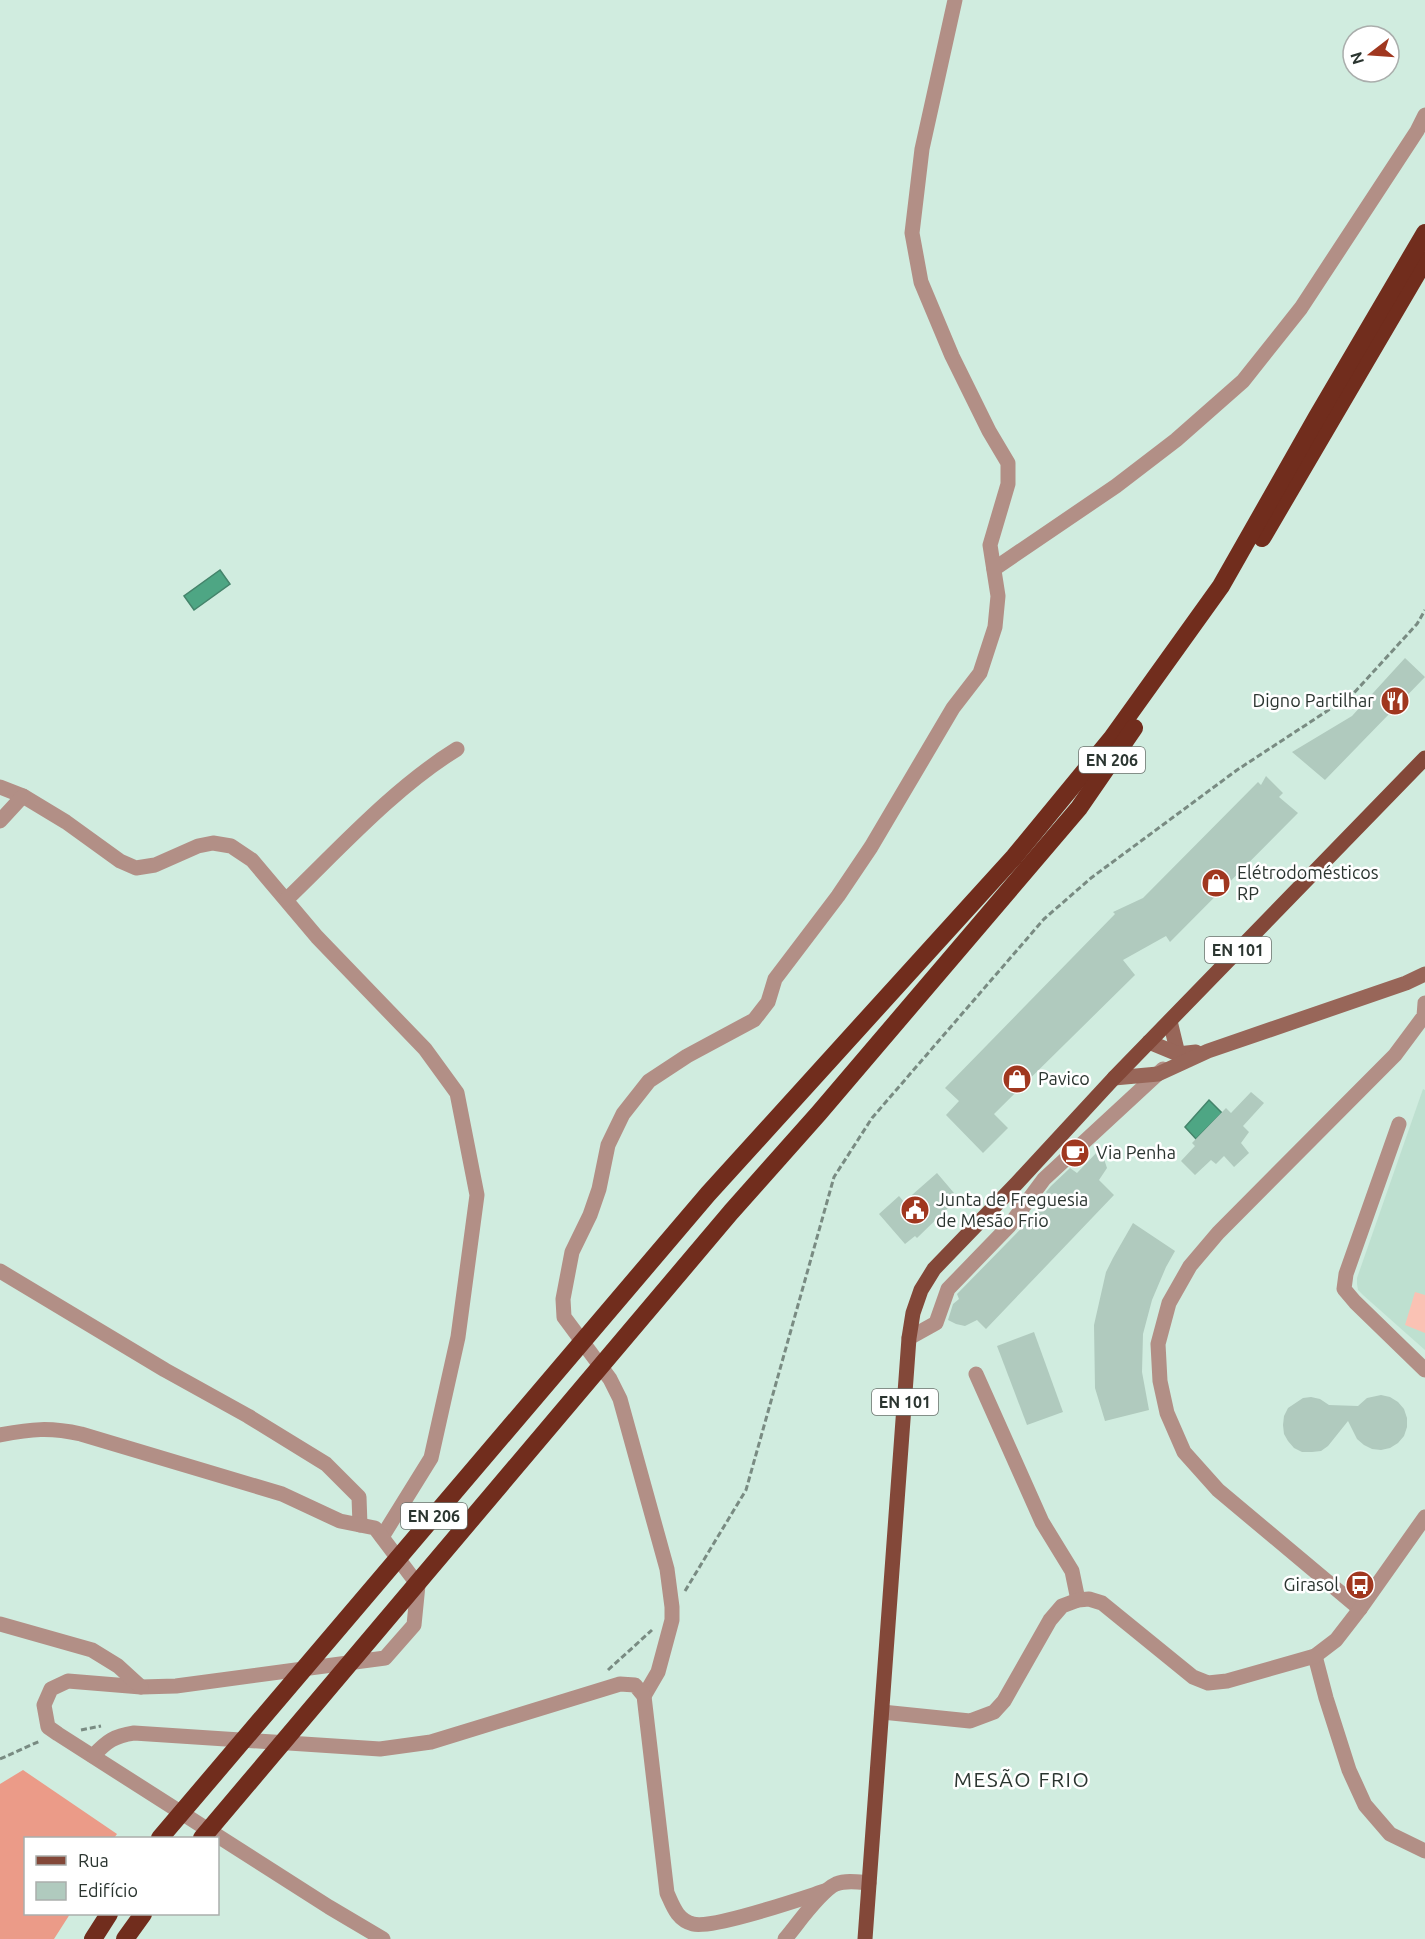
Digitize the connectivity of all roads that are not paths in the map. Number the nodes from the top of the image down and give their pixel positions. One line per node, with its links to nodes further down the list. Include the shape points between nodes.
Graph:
1 (955, 0): 5 (street, via 922,148 912,233 921,282 952,356 1008,463 1008,484 990,545)
2 (1425, 115): 5 (street, via 1301,308 1243,381 1116,486)
3 (1425, 233): 38 (highway, EN 206, via 1221,586 1112,738 1014,857 708,1194)
4 (1425, 260): 39 (highway, EN 206, via 1242,572 1079,808 731,1212)
5 (994, 569): 34 (street, via 998,596 995,627 980,673 953,708 838,896 775,979 768,1002 754,1020 649,1081 623,1114 608,1145 590,1215 572,1252 563,1299 564,1317 610,1379 620,1399 667,1569 672,1620 658,1672)
6 (457, 749): 11 (street, via 433,764 371,818)
7 (1425, 758): 14 (main road, EN 101)
8 (0, 787): 9 (street)
9 (23, 796): 10 (street); 11 (street, via 136,868 155,865 198,846 231,846 252,860)
10 (0, 821)
11 (287, 899): 28 (street, via 317,937 425,1049 457,1093 477,1195 458,1337 430,1458)
12 (1425, 974): 16 (street)
13 (1425, 1004): 30 (street, via 1424,1016 1395,1055 1190,1266 1169,1303 1158,1344 1167,1413 1184,1452 1218,1490)
14 (1170, 1021): 15 (main road, EN 101); 17 (street)
15 (1149, 1042): 17 (street); 19 (main road, EN 101)
16 (1208, 1051): 17 (street); 18 (street)
17 (1178, 1054): 18 (street)
18 (1158, 1074): 19 (street); 22 (street, via 1044,1179 1009,1226 948,1289 936,1323)
19 (1114, 1078): 22 (main road, EN 101, via 934,1269 921,1290)
20 (1399, 1124): 23 (street, via 1344,1289)
21 (0, 1271): 27 (street, via 326,1464 359,1497)
22 (909, 1338): 35 (main road, EN 101)
23 (1425, 1370)
24 (976, 1374): 29 (street, via 1042,1522 1072,1571)
25 (0, 1435): 27 (street, via 55,1428 81,1434 282,1494 340,1521)
26 (1425, 1517): 30 (street)
27 (360, 1525): 28 (street, via 375,1528)
28 (382, 1537): 33 (street, via 418,1585 414,1625 385,1658 177,1686)
29 (1078, 1600): 32 (street, via 1102,1604 1193,1677 1208,1683); 35 (street, via 1062,1606 1050,1620 994,1712 970,1721)
30 (1360, 1609): 32 (street, via 1336,1640)
31 (0, 1624): 33 (street, via 92,1650)
32 (1315, 1656): 37 (street, via 1349,1770 1365,1805)
33 (141, 1687): 36 (street, via 68,1681 51,1689 44,1706 48,1726)
34 (644, 1696): 36 (street, via 635,1685 620,1684 431,1742 380,1749 134,1733 117,1736); 43 (street, via 667,1893 677,1915 693,1924 713,1924)
35 (882, 1712): 42 (main road, EN 101)
36 (93, 1756): 48 (street)
37 (1390, 1834): 40 (street); 41 (street)
38 (162, 1837)
39 (204, 1837)
40 (1425, 1851)
41 (1425, 1859)
42 (869, 1883): 43 (street, via 853,1881); 50 (main road, EN 101)
43 (825, 1891): 49 (street)
44 (108, 1915): 46 (highway)
45 (142, 1915): 47 (highway)
46 (93, 1939)
47 (125, 1939)
48 (383, 1939)
49 (785, 1939)
50 (865, 1939)

